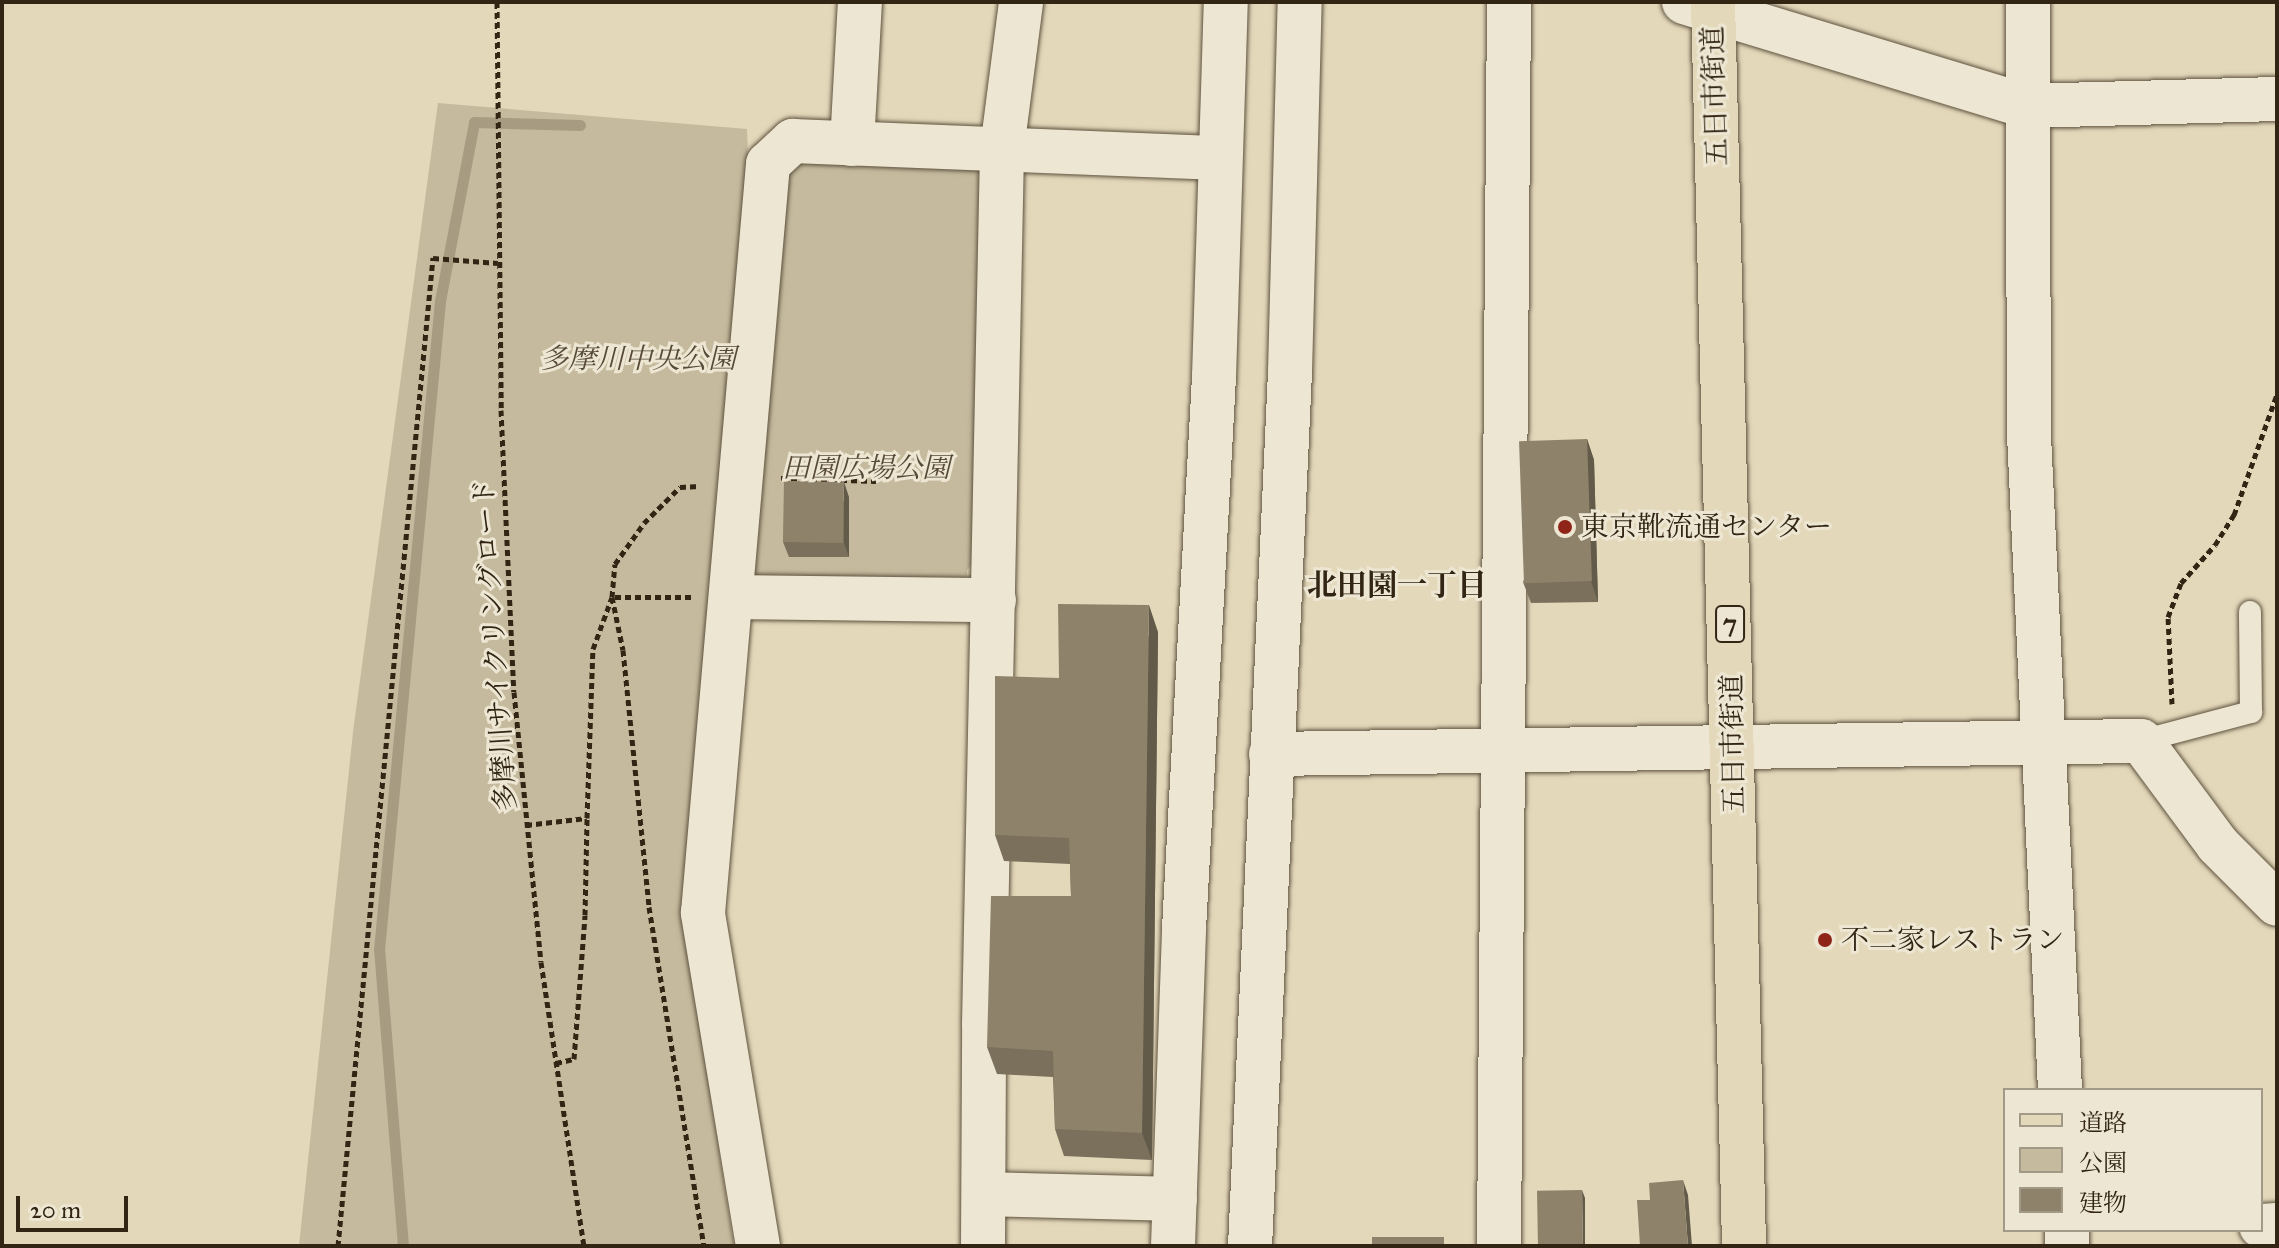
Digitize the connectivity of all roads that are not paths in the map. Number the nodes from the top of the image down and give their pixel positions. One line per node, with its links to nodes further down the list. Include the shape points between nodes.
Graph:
1 (860, 2): 10 (street)
2 (1021, 2): 11 (street)
3 (1226, 2): 12 (street)
4 (1300, 2): 20 (street)
5 (1509, 2): 19 (street)
6 (2028, 2): 9 (street)
7 (1703, 5): 9 (street); 18 (main road, 五日市街道 / 7)
8 (2277, 99): 9 (street)
9 (2026, 106): 17 (street, via 2029,435)
10 (852, 144): 11 (street); 13 (street, via 793,141 768,164)
11 (1002, 149): 12 (street); 14 (street)
12 (1220, 158): 24 (street)
13 (731, 597): 14 (street); 25 (street, via 703,913)
14 (994, 600): 23 (street)
15 (2250, 612): 16 (lane, via 2251,712)
16 (2160, 736): 17 (street); 21 (street, via 2218,845)
17 (2042, 744): 18 (street); 22 (street)
18 (1733, 747): 19 (street); 30 (main road, 五日市街道 / 7)
19 (1505, 751): 20 (street); 29 (street)
20 (1271, 754): 28 (street)
21 (2277, 904)
22 (2060, 1088)
23 (985, 1194): 24 (street); 26 (street)
24 (1175, 1199): 27 (street)
25 (758, 1246)
26 (983, 1246)
27 (1173, 1246)
28 (1250, 1246)
29 (1499, 1246)
30 (1744, 1246)

